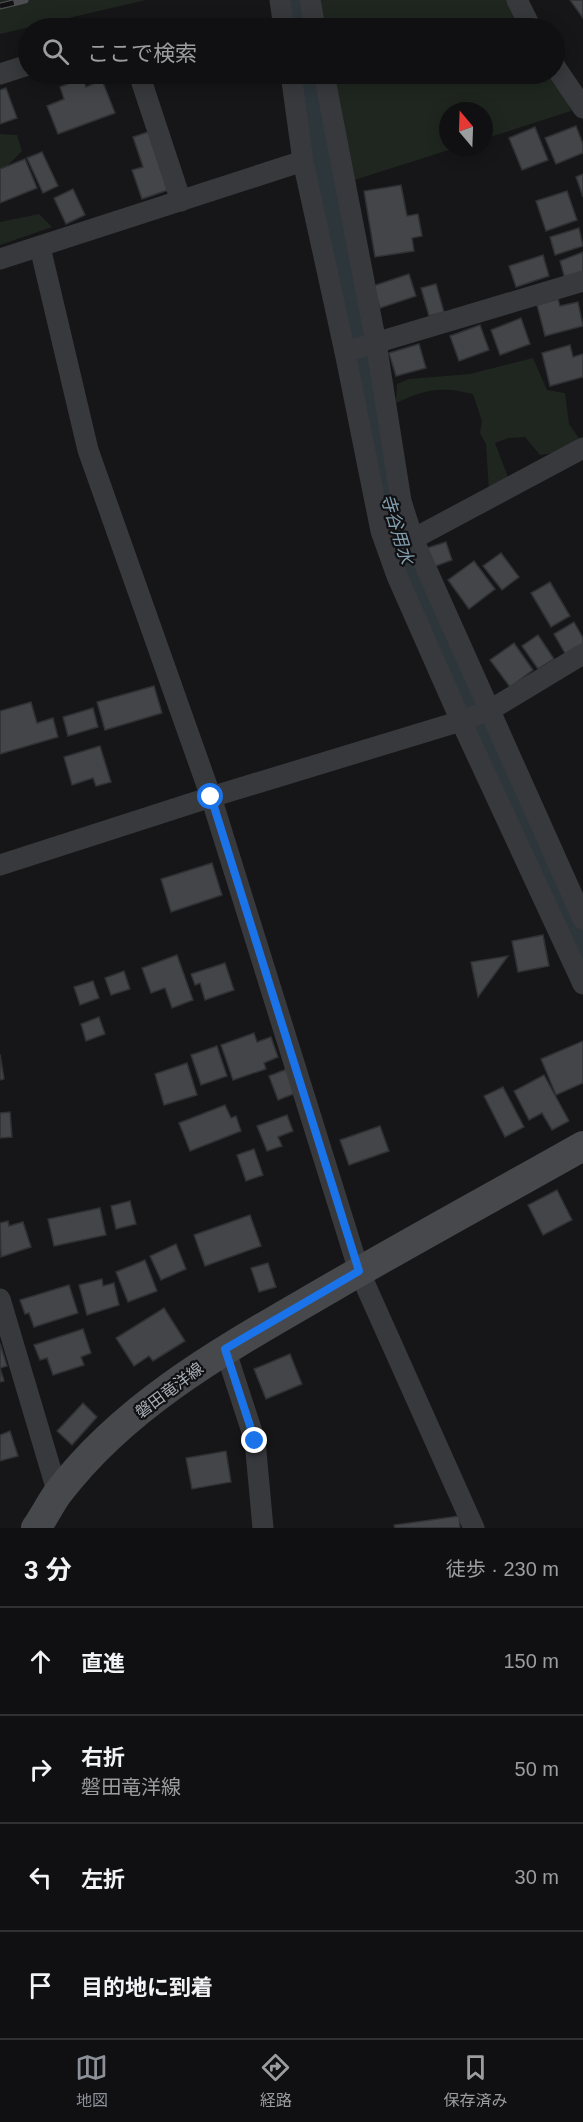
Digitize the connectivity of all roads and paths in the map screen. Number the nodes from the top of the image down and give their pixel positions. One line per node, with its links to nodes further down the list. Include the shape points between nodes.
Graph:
1 (304, 0): 4 (street)
2 (310, 0): 6 (street)
3 (518, 0): 7 (street)
4 (281, 3): 5 (street)
5 (283, 18)
6 (313, 18)
7 (526, 18)
8 (18, 68): 9 (street)
9 (0, 74)
10 (565, 80): 14 (street)
11 (142, 84): 16 (street)
12 (292, 84): 15 (street)
13 (326, 84): 20 (street)
14 (583, 108)
15 (303, 161): 16 (street); 21 (street)
16 (181, 201): 17 (street)
17 (40, 247): 18 (street); 27 (street, via 88,450)
18 (0, 259)
19 (583, 281): 20 (street)
20 (376, 343): 21 (street); 23 (street, via 401,501)
21 (345, 352): 26 (street, via 381,531)
22 (583, 448): 23 (street)
23 (413, 539): 25 (street)
24 (583, 654): 25 (street)
25 (490, 710): 26 (street); 29 (street)
26 (461, 721): 27 (street); 30 (street)
27 (211, 797): 28 (street); 32 (street)
28 (0, 865)
29 (583, 919)
30 (583, 984)
31 (583, 1146): 32 (main road, 磐田竜洋線)
32 (359, 1271): 34 (main road, 磐田竜洋線); 38 (street)
33 (0, 1299): 35 (street)
34 (225, 1349): 35 (main road, 磐田竜洋線, via 178,1380 123,1425); 37 (street, via 255,1441)
35 (58, 1494): 36 (main road, 磐田竜洋線)
36 (36, 1528)
37 (263, 1528)
38 (474, 1528)

